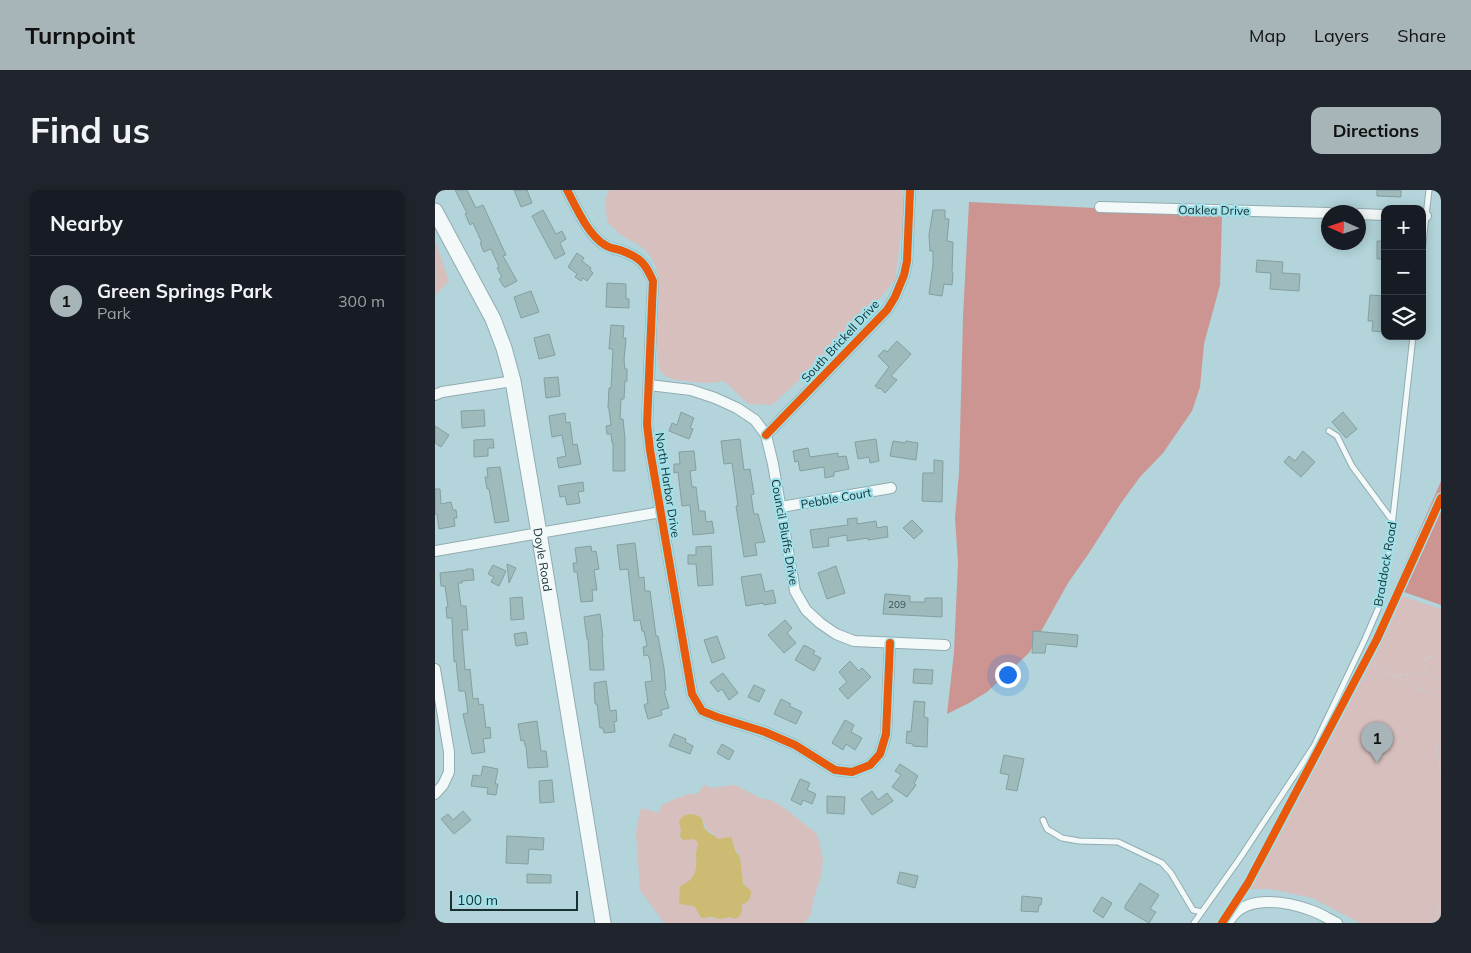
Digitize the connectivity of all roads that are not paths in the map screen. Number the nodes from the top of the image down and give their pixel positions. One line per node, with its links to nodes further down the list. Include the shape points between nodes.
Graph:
1 (567, 190): 12 (street, North Harbor Drive, via 589,230 604,245 635,256 653,281)
2 (910, 190): 15 (street, South Brickell Drive, via 907,261 895,297 887,310)
3 (1429, 190): 4 (lane)
4 (1426, 206)
5 (1101, 207): 7 (street, Oaklea Drive)
6 (435, 211): 11 (main road, Doyle Road, via 493,319)
7 (1321, 213)
8 (1366, 214): 9 (street)
9 (1381, 215)
10 (1413, 340): 19 (lane, Braddock Road)
11 (513, 381): 13 (street); 20 (main road, Doyle Road)
12 (649, 385): 15 (street, Council Bluffs Drive, via 691,390 715,398 755,420); 18 (street, North Harbor Drive, via 647,424)
13 (435, 395)
14 (1329, 431): 19 (lane, via 1337,436 1352,466)
15 (766, 435): 17 (street, Council Bluffs Drive)
16 (891, 488): 17 (street, Pebble Court)
17 (781, 507): 22 (street, Council Bluffs Drive, via 795,591 806,610 837,634 855,641)
18 (661, 512): 20 (street); 22 (street, North Harbor Drive, via 692,694 702,711 765,732 835,770 852,772 870,765 880,754 886,734)
19 (1393, 521): 28 (lane, Braddock Road, via 1377,609 1314,746)
20 (539, 533): 21 (street); 29 (main road, Doyle Road)
21 (435, 551)
22 (890, 643): 23 (street, Council Bluffs Drive)
23 (945, 645)
24 (435, 669): 25 (street)
25 (436, 684): 26 (street, via 449,752 449,772)
26 (435, 794)
27 (1043, 820): 28 (lane, via 1047,829 1062,838 1118,842 1162,863 1193,910)
28 (1202, 912): 30 (lane, Braddock Road)
29 (603, 923)
30 (1195, 923)
31 (1228, 923): 32 (street, via 1248,905 1275,901 1312,910)
32 (1337, 923)

